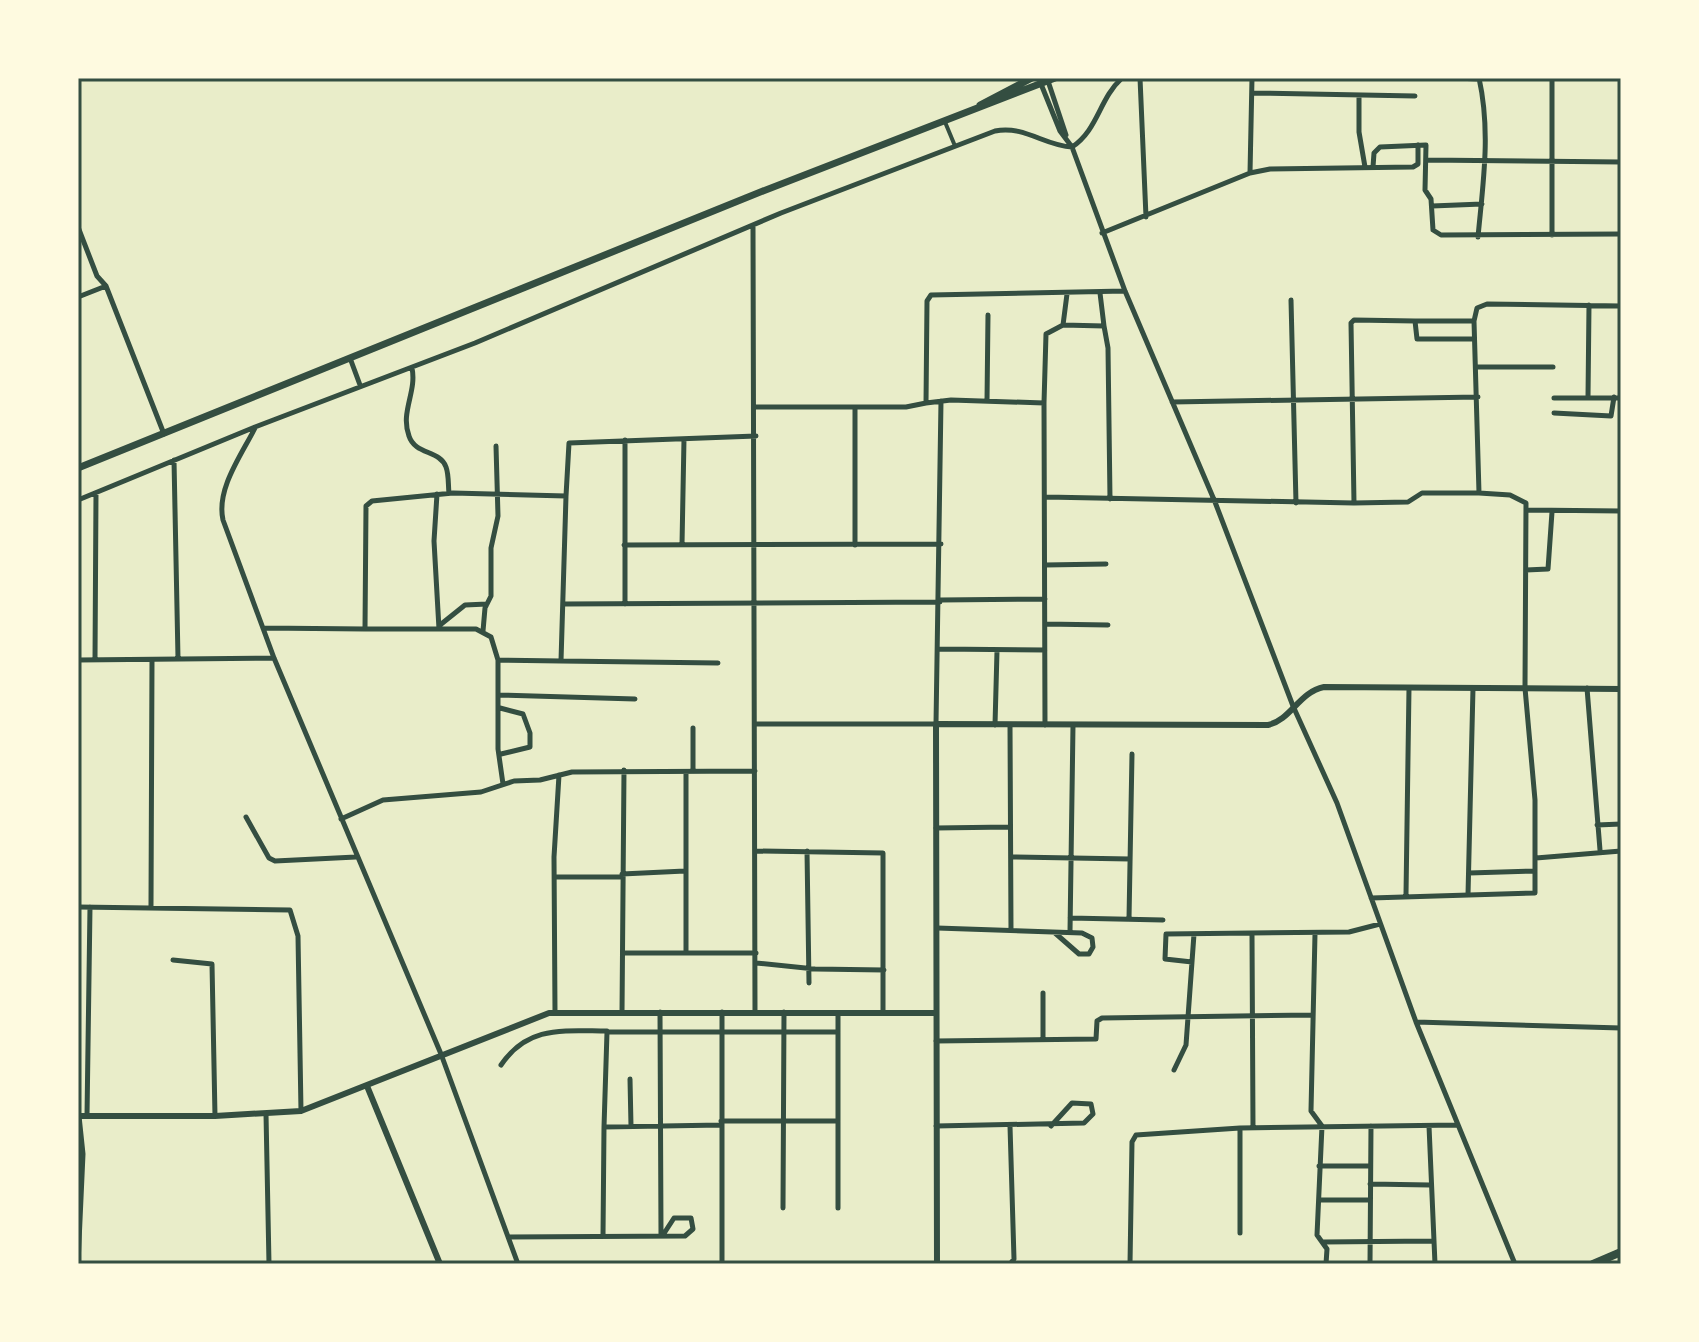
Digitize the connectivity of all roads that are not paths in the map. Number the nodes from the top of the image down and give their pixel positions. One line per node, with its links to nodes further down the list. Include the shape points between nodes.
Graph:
1 (1032, 78): 12 (main road)
2 (1122, 78): 16 (street, via 1105,98 1091,131)
3 (1140, 78): 26 (street)
4 (1252, 78): 9 (street)
5 (1455, 78): 7 (street)
6 (1552, 78): 19 (street)
7 (1479, 79): 18 (street)
8 (1046, 80): 12 (main road); 16 (street)
9 (1252, 93): 10 (street); 23 (street)
10 (1359, 95): 11 (street); 21 (street)
11 (1415, 96)
12 (980, 105): 13 (main road)
13 (944, 119): 15 (street); 47 (main road)
14 (1418, 145): 17 (street, via 1426,145); 22 (street, via 1376,148); 22 (street, via 1416,166)
15 (955, 146): 16 (street, via 1015,129); 28 (street)
16 (1072, 147): 29 (street)
17 (1426, 160): 18 (street); 25 (street, via 1425,190)
18 (1486, 160): 19 (street); 24 (street)
19 (1552, 162): 20 (street); 31 (street)
20 (1621, 162)
21 (1365, 167): 22 (street); 23 (street)
22 (1373, 167)
23 (1250, 173): 26 (street)
24 (1482, 204): 25 (street); 32 (street)
25 (1432, 206): 32 (street, via 1437,234)
26 (1146, 217): 29 (street)
27 (78, 227): 33 (street)
28 (753, 227): 50 (street); 63 (street)
29 (1102, 233): 34 (street)
30 (1621, 234): 31 (street)
31 (1552, 235): 32 (street)
32 (1478, 237)
33 (106, 286): 37 (street); 67 (street)
34 (1125, 291): 35 (street); 60 (street)
35 (1100, 293): 36 (street); 45 (street)
36 (1067, 294): 44 (street); 61 (street, via 931,295)
37 (78, 297)
38 (1291, 300): 57 (street)
39 (1589, 305): 40 (street); 43 (street, via 1487,304 1477,308); 53 (street)
40 (1621, 306)
41 (988, 315): 59 (street)
42 (1415, 321): 43 (street); 46 (street, via 1417,339); 56 (street, via 1352,321)
43 (1474, 321): 46 (street)
44 (1063, 325): 45 (street); 62 (street, via 1046,334)
45 (1104, 326): 81 (street)
46 (1474, 339): 48 (street)
47 (350, 358): 51 (street); 67 (main road)
48 (1476, 367): 49 (street); 52 (street)
49 (1553, 367)
50 (412, 368): 51 (street); 75 (street, via 407,433 412,444 446,466)
51 (360, 385): 66 (street)
52 (1478, 397): 56 (street); 76 (street)
53 (1588, 397): 54 (street); 55 (street)
54 (1554, 398)
55 (1618, 398): 65 (street, via 1611,416)
56 (1350, 399): 57 (street); 85 (street)
57 (1292, 400): 60 (street); 84 (street)
58 (941, 401): 59 (street); 61 (street); 90 (street)
59 (987, 401): 62 (street)
60 (1172, 402): 83 (street)
61 (926, 403): 64 (street)
62 (1044, 403): 80 (street)
63 (755, 407): 64 (street); 68 (street)
64 (855, 407): 93 (street)
65 (1554, 413)
66 (255, 427): 72 (street); 106 (street, via 221,506)
67 (164, 434): 73 (main road)
68 (756, 436): 69 (street); 89 (street)
69 (684, 439): 70 (street); 92 (street)
70 (625, 440): 79 (street, via 568,444); 91 (street)
71 (496, 446): 78 (street)
72 (174, 460): 74 (street); 112 (street)
73 (78, 468)
74 (96, 493): 82 (street); 115 (street)
75 (449, 493): 77 (street); 78 (street)
76 (1479, 493): 85 (street, via 1422,493 1408,502); 86 (street, via 1520,498)
77 (437, 494): 105 (street); 107 (street, via 366,506)
78 (498, 496): 79 (street); 99 (street)
79 (566, 496): 100 (street)
80 (1046, 497): 81 (street); 95 (street)
81 (1110, 499): 83 (street)
82 (78, 500)
83 (1215, 502): 84 (street); 127 (street)
84 (1296, 503): 85 (street)
85 (1354, 503)
86 (1528, 510): 88 (street); 96 (street)
87 (1621, 511): 88 (street)
88 (1552, 512): 96 (street, via 1548,569)
89 (756, 544): 92 (street); 93 (street); 102 (street)
90 (941, 544): 93 (street); 98 (street)
91 (624, 545): 92 (street); 101 (street)
92 (682, 545)
93 (855, 545)
94 (1106, 564): 95 (street)
95 (1045, 565): 97 (street)
96 (1526, 570): 122 (street)
97 (1045, 599): 98 (street); 103 (street)
98 (940, 601): 102 (street); 109 (street)
99 (488, 604): 105 (street, via 465,605); 108 (street)
100 (564, 604): 101 (street); 118 (street)
101 (625, 604): 102 (street)
102 (755, 605): 129 (street)
103 (1045, 624): 104 (street); 110 (street)
104 (1108, 625)
105 (439, 627): 107 (street); 108 (street)
106 (263, 628): 107 (street); 113 (street)
107 (365, 629)
108 (483, 631): 117 (street, via 491,637)
109 (938, 649): 111 (street); 130 (street)
110 (1045, 650): 111 (street); 133 (street)
111 (997, 651): 131 (street)
112 (178, 658): 113 (street); 116 (street)
113 (274, 658): 144 (street)
114 (78, 660): 115 (street)
115 (95, 660): 116 (street)
116 (152, 660): 166 (street)
117 (498, 660): 118 (street); 125 (street)
118 (561, 661): 119 (street)
119 (718, 663)
120 (1473, 687): 121 (street); 122 (street); 160 (street)
121 (1409, 688): 127 (street, via 1324,687); 163 (street)
122 (1525, 688): 123 (street); 155 (street)
123 (1587, 688): 124 (street); 146 (street)
124 (1621, 689)
125 (499, 695): 126 (street); 128 (street)
126 (635, 699)
127 (1293, 706): 134 (street, via 1268,725); 165 (street, via 1337,803)
128 (500, 708): 136 (street); 136 (street, via 523,714 531,740 530,747)
129 (755, 724): 130 (street); 139 (street)
130 (936, 724): 131 (street); 148 (street)
131 (995, 725): 132 (street)
132 (1010, 725): 133 (street); 147 (street)
133 (1045, 725): 134 (street)
134 (1073, 725): 157 (street)
135 (693, 728): 140 (street)
136 (501, 754): 142 (street)
137 (1132, 754): 156 (street)
138 (624, 769): 140 (street); 141 (street); 161 (street)
139 (755, 771): 140 (street); 150 (street)
140 (690, 772): 158 (street)
141 (559, 775): 142 (street); 162 (street)
142 (503, 784): 144 (street, via 481,792 383,800)
143 (246, 817): 153 (street, via 275,861)
144 (341, 819): 153 (street)
145 (1621, 824): 146 (street)
146 (1597, 825): 149 (street)
147 (1009, 827): 148 (street); 154 (street)
148 (936, 828): 173 (street)
149 (1600, 850): 152 (street); 155 (street)
150 (755, 851): 151 (street); 182 (street)
151 (807, 851): 186 (street); 187 (street, via 883,853)
152 (1621, 851)
153 (356, 857): 211 (street)
154 (1011, 857): 157 (street); 174 (street)
155 (1536, 858): 159 (street)
156 (1130, 859): 157 (street); 170 (street)
157 (1071, 860): 169 (street)
158 (685, 871): 161 (street); 181 (street)
159 (1535, 871): 160 (street); 164 (street, via 1533,894)
160 (1469, 873): 164 (street)
161 (622, 876): 162 (street); 180 (street)
162 (555, 877): 190 (street)
163 (1406, 895): 164 (street); 165 (street)
164 (1468, 895)
165 (1371, 898): 172 (street)
166 (151, 906): 168 (street); 216 (street, via 290,910 298,936)
167 (78, 907): 168 (street)
168 (90, 907): 218 (street)
169 (1070, 918): 170 (street); 176 (street)
170 (1129, 919): 171 (street)
171 (1163, 920)
172 (1380, 924): 178 (street); 202 (street)
173 (937, 928): 174 (street); 198 (street)
174 (1011, 930): 175 (street)
175 (1055, 933): 176 (street); 176 (street, via 1079,954 1089,954 1092,938)
176 (1070, 933)
177 (1194, 934): 179 (street); 184 (street); 184 (street, via 1164,936 1167,961)
178 (1315, 934): 179 (street); 199 (street)
179 (1252, 935): 201 (street)
180 (623, 953): 181 (street); 195 (street)
181 (686, 953): 182 (street)
182 (756, 953): 185 (street)
183 (173, 960): 219 (street, via 212,964)
184 (1192, 962): 200 (street)
185 (756, 963): 186 (street); 193 (street)
186 (809, 966): 187 (street); 188 (street)
187 (884, 970): 197 (street)
188 (809, 983)
189 (1043, 993): 209 (street)
190 (555, 1012): 195 (street); 211 (street)
191 (660, 1012): 192 (street); 195 (street); 205 (street)
192 (722, 1012): 193 (street); 206 (street)
193 (755, 1012): 194 (street)
194 (784, 1012): 196 (street); 207 (street)
195 (622, 1013)
196 (838, 1013): 197 (street); 208 (street)
197 (883, 1013): 198 (street)
198 (936, 1013): 210 (street)
199 (1313, 1015): 201 (street); 229 (street, via 1311,1111)
200 (1189, 1017): 201 (street); 209 (street, via 1099,1018 1096,1039); 213 (street, via 1182,1058)
201 (1253, 1018): 234 (street)
202 (1416, 1022): 203 (street); 223 (street)
203 (1621, 1028)
204 (610, 1031): 205 (street); 212 (street, via 550,1031 514,1046); 232 (street, via 605,1034)
205 (660, 1031): 206 (street); 225 (street)
206 (722, 1031): 207 (street); 222 (street)
207 (784, 1032): 208 (street); 220 (street)
208 (838, 1032): 221 (street)
209 (1043, 1039): 210 (street)
210 (936, 1041): 226 (street)
211 (441, 1054): 215 (street); 246 (street)
212 (501, 1065)
213 (1174, 1070)
214 (630, 1079): 224 (street)
215 (367, 1086): 216 (street); 253 (street)
216 (301, 1111): 217 (street)
217 (266, 1114): 219 (street); 252 (street)
218 (81, 1116): 219 (street); 251 (street)
219 (215, 1116)
220 (783, 1121): 221 (street); 222 (street); 241 (street)
221 (838, 1121): 242 (street)
222 (721, 1123): 225 (street); 255 (street)
223 (1457, 1125): 231 (street); 262 (street)
224 (631, 1126): 225 (street); 232 (street)
225 (661, 1126): 244 (street)
226 (936, 1126): 227 (street); 256 (street)
227 (1010, 1126): 228 (street); 257 (street)
228 (1051, 1126): 228 (street, via 1084,1123 1093,1114 1091,1104 1072,1103)
229 (1322, 1126): 230 (street); 234 (street); 235 (street)
230 (1371, 1126): 231 (street); 236 (street)
231 (1429, 1126): 238 (street)
232 (604, 1127): 245 (street)
233 (1240, 1128): 234 (street); 243 (street); 258 (street, via 1133,1138)
234 (1253, 1128)
235 (1319, 1166): 236 (street); 239 (street)
236 (1370, 1166): 237 (street)
237 (1370, 1184): 238 (street); 240 (street)
238 (1430, 1185): 248 (street)
239 (1319, 1200): 240 (street); 249 (street, via 1317,1235)
240 (1369, 1200): 247 (street)
241 (783, 1208)
242 (838, 1208)
243 (1240, 1233)
244 (662, 1235): 244 (street, via 690,1233 691,1218 674,1218); 245 (street)
245 (603, 1236): 246 (street)
246 (508, 1237): 254 (street)
247 (1372, 1241): 248 (street); 249 (street); 260 (street)
248 (1432, 1241): 261 (street)
249 (1323, 1242): 259 (street)
250 (1621, 1252): 263 (highway)
251 (78, 1264)
252 (269, 1264)
253 (440, 1264)
254 (518, 1264)
255 (722, 1264)
256 (937, 1264)
257 (1010, 1264)
258 (1130, 1264)
259 (1326, 1264)
260 (1370, 1264)
261 (1435, 1264)
262 (1515, 1264)
263 (1593, 1264)

